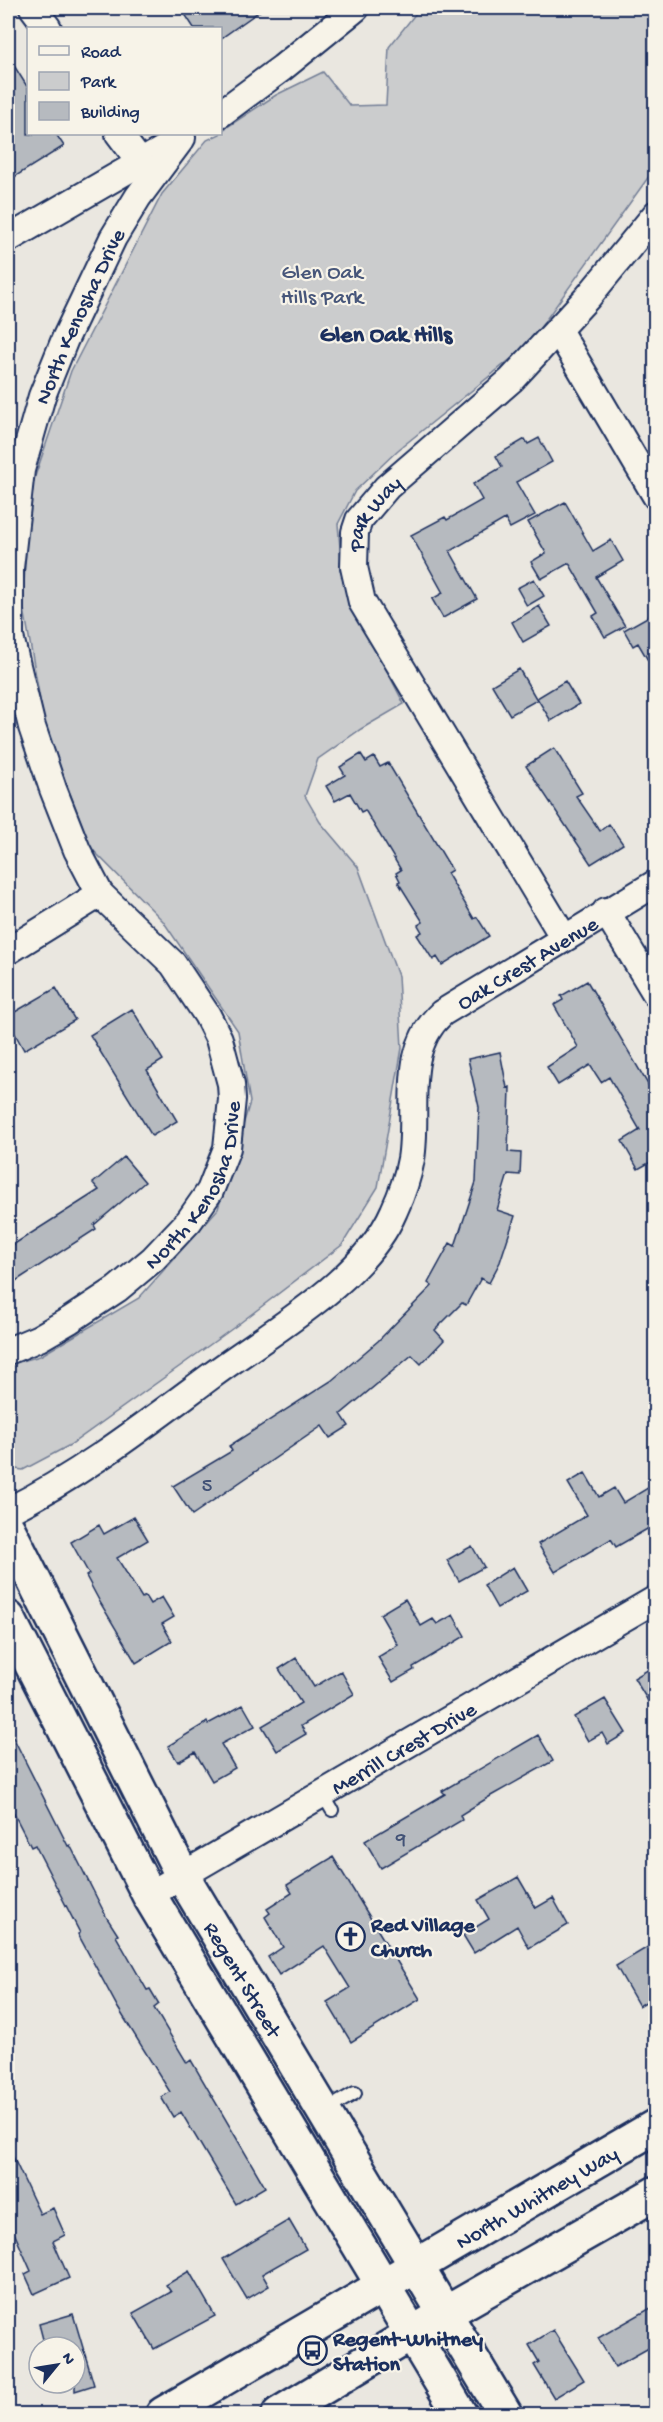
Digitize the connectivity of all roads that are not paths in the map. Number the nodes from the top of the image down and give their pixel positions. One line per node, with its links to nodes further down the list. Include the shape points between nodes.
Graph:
1 (33, 8): 3 (street)
2 (356, 8): 4 (street)
3 (47, 27)
4 (222, 113)
5 (120, 135): 7 (street)
6 (186, 136): 7 (street); 12 (street, North Kenosha Drive, via 138,197 113,238 42,396 21,470)
7 (141, 163): 9 (street)
8 (656, 213): 10 (street, Park Way)
9 (8, 239)
10 (558, 330): 11 (street); 16 (street, Park Way, via 511,380 387,487 359,520 354,567 362,602)
11 (656, 496)
12 (8, 607): 14 (street, North Kenosha Drive, via 10,637 32,727 77,849)
13 (656, 883): 15 (street, Oak Crest Avenue)
14 (100, 894): 17 (street); 19 (street, North Kenosha Drive, via 173,964 219,1039 231,1084 227,1148 210,1191 189,1221 153,1259 70,1320)
15 (606, 911): 16 (street, Oak Crest Avenue); 18 (street)
16 (564, 938): 20 (street, Oak Crest Avenue, via 431,1023 420,1043 413,1076 411,1160 394,1211 380,1236 343,1278 112,1450)
17 (8, 951)
18 (656, 994)
19 (8, 1351)
20 (8, 1511)
21 (8, 1529): 24 (street, Regent Street)
22 (656, 1599): 24 (street, Merrill Crest Drive, via 327,1802)
23 (8, 1618): 25 (street, Regent Street)
24 (182, 1875): 25 (street, Merrill Crest Drive); 27 (street, Regent Street)
25 (149, 1894): 31 (street, Regent Street)
26 (355, 2094): 27 (lane)
27 (324, 2111): 30 (street, Regent Street)
28 (656, 2126): 30 (street, North Whitney Way)
29 (656, 2193): 32 (street)
30 (417, 2265): 31 (street, North Whitney Way); 32 (street, Regent Street)
31 (384, 2285): 33 (street, Regent Street); 34 (street, North Whitney Way)
32 (446, 2313): 33 (street); 37 (street, Regent Street)
33 (412, 2334): 35 (street); 36 (street, Regent Street)
34 (163, 2415)
35 (279, 2415)
36 (460, 2415)
37 (505, 2415)

